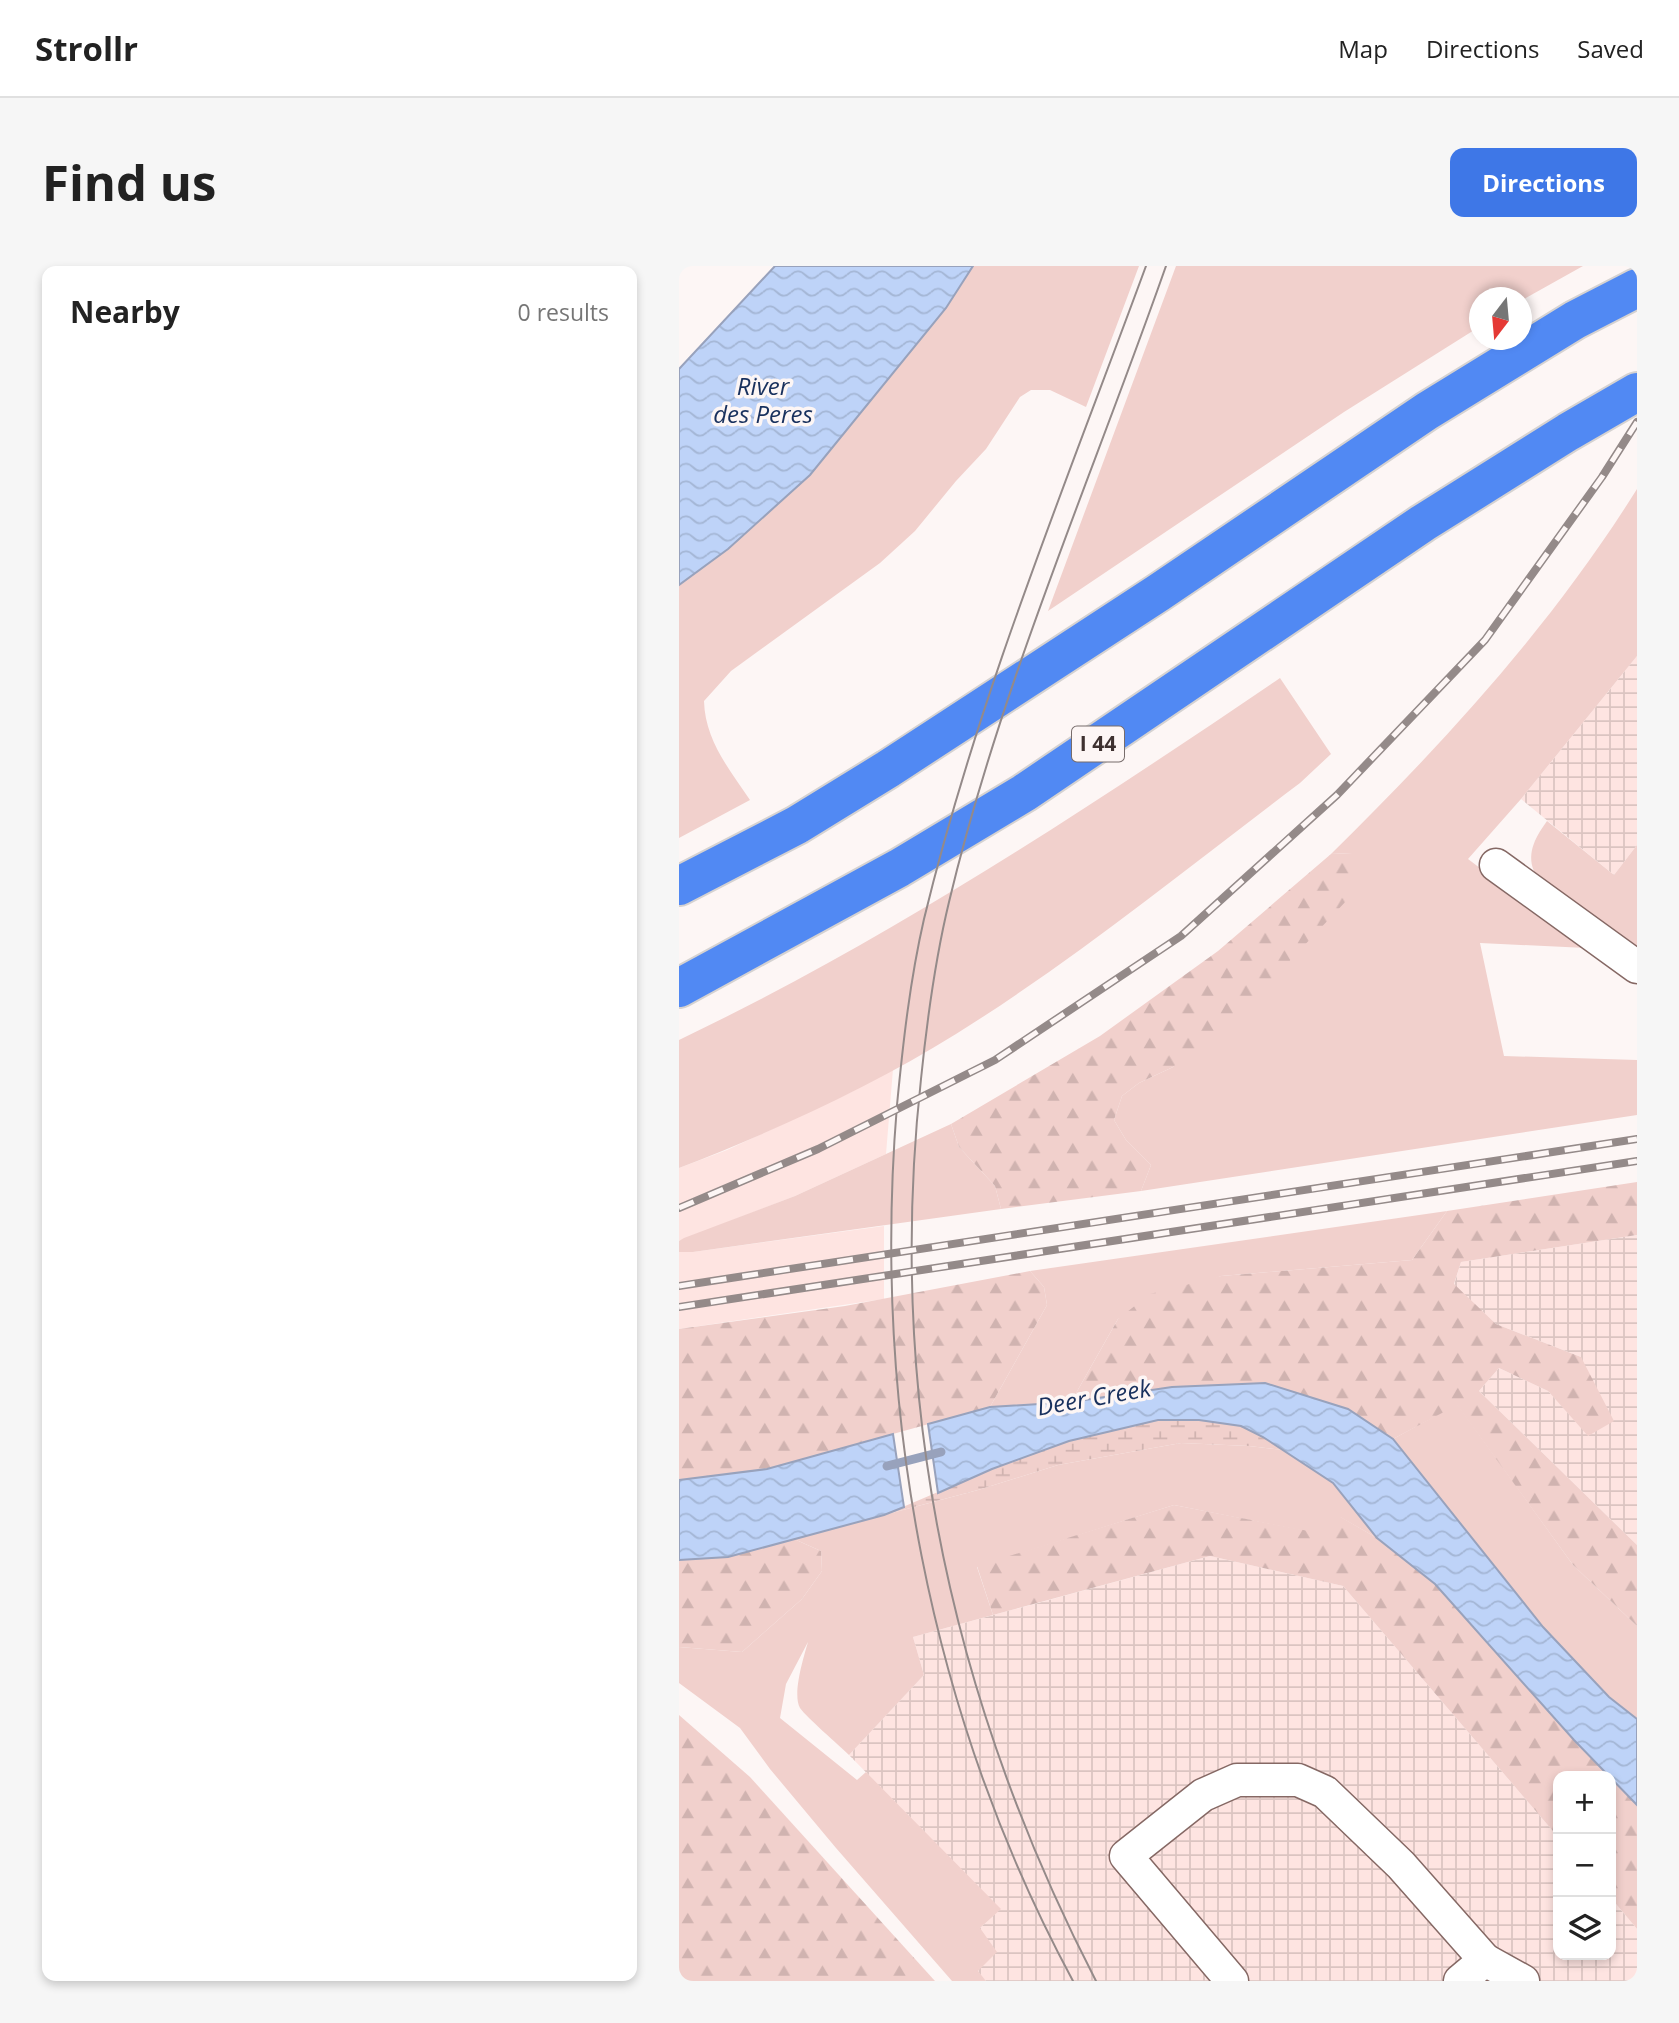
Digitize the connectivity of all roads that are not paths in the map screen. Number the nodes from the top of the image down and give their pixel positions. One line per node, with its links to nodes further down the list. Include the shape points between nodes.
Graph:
1 (1637, 288): 4 (highway, via 1575,320 1427,411 888,769 797,825)
2 (1637, 392): 6 (highway, I 44, via 1487,482 1024,793 899,868)
3 (1496, 865): 5 (lane)
4 (679, 886)
5 (1637, 967)
6 (686, 984)
7 (1485, 1960): 8 (lane, via 1401,1865 1325,1792 1298,1780 1237,1780 1203,1795 1126,1856); 9 (lane); 10 (lane)
8 (1232, 1981)
9 (1460, 1981)
10 (1523, 1981)

